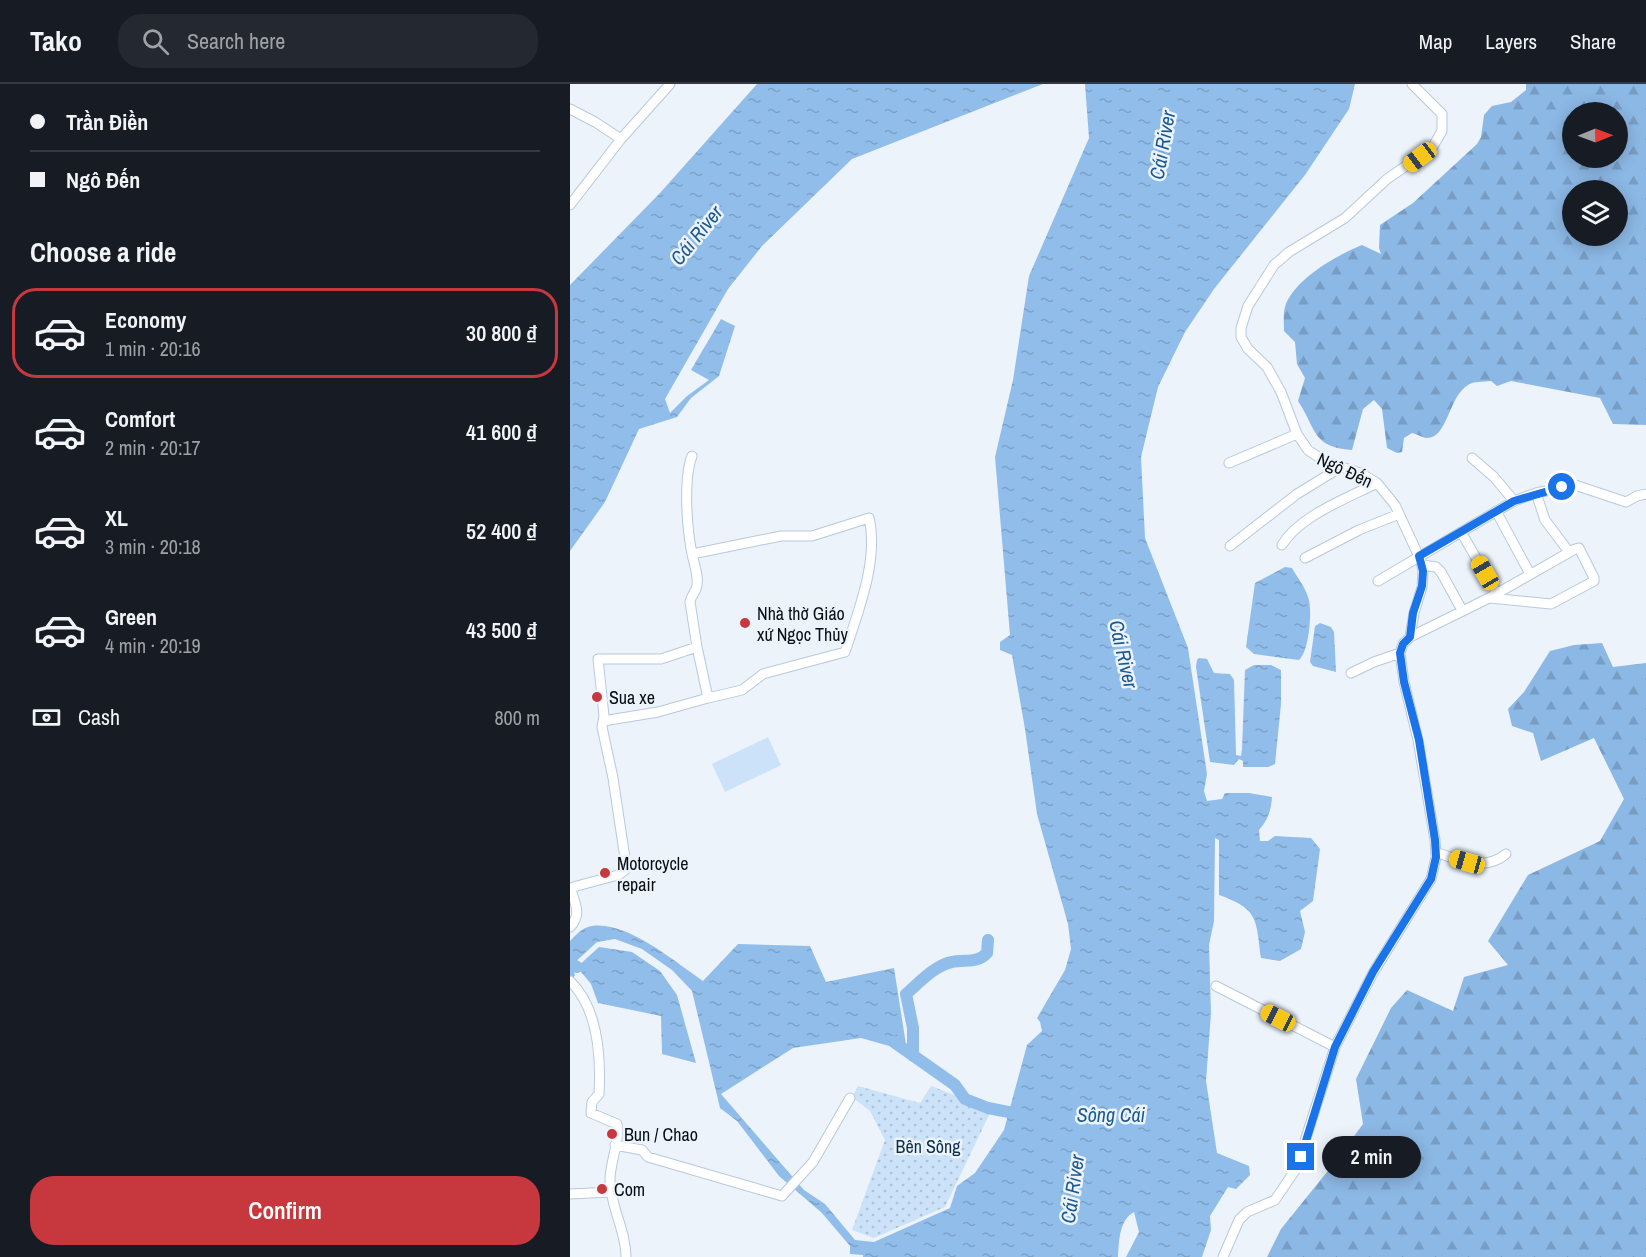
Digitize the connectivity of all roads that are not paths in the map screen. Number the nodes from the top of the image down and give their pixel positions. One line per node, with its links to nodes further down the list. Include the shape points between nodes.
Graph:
1 (670, 84): 4 (street)
2 (1412, 84): 6 (street, Ngô Đến, via 1443,114 1438,140 1345,218 1282,257 1263,280 1245,315 1241,337 1267,367)
3 (570, 109): 4 (street)
4 (621, 139): 5 (street)
5 (570, 205)
6 (1297, 434): 9 (street); 10 (street, Ngô Đến, via 1315,457)
7 (692, 456): 21 (street, via 687,518)
8 (1472, 458): 14 (street)
9 (1229, 463)
10 (1341, 467): 11 (street, Ngô Đến); 19 (street, via 1297,494)
11 (1377, 483): 16 (street, Ngô Đến); 18 (street, via 1316,514 1287,536)
12 (1536, 493): 13 (street, via 1575,485 1626,502); 14 (street); 20 (street, via 1545,520)
13 (1646, 494)
14 (1514, 501): 15 (street)
15 (1496, 511): 17 (street); 24 (street)
16 (1400, 514): 22 (street); 23 (street, Ngô Đến)
17 (1461, 532): 23 (street); 26 (street)
18 (1282, 545)
19 (1230, 546)
20 (1569, 552): 24 (street); 26 (street, via 1579,548 1594,581 1551,604)
21 (692, 554): 29 (street, via 698,583 690,602); 32 (street, via 781,536 812,536 869,518 871,529 873,549 845,652 763,674 742,690)
22 (1305, 558)
23 (1420, 560): 25 (street); 27 (street, via 1441,572); 28 (street, Ngô Đến, via 1422,586)
24 (1530, 574): 26 (street)
25 (1378, 581)
26 (1493, 596): 27 (street)
27 (1462, 610): 28 (street)
28 (1410, 637): 30 (street, Ngô Đến)
29 (697, 647): 32 (street); 33 (street, via 661,659 598,659)
30 (1400, 653): 31 (street); 34 (street, via 1419,740)
31 (1351, 673)
32 (708, 698): 33 (street)
33 (603, 721): 36 (street, via 625,870 573,887 578,914)
34 (1436, 852): 35 (street, via 1489,864); 39 (street, via 1431,879 1373,972)
35 (1506, 854)
36 (570, 927)
37 (572, 983): 41 (street, via 588,1008 599,1053 599,1094 592,1102 591,1113 617,1124)
38 (1216, 986): 39 (street)
39 (1335, 1047): 45 (street, via 1296,1169 1275,1200 1247,1212 1239,1220)
40 (850, 1098): 41 (street, via 818,1156 781,1196 648,1157 642,1150)
41 (615, 1145): 42 (street)
42 (611, 1192): 43 (street); 44 (street, via 625,1238)
43 (570, 1194)
44 (626, 1257)
45 (1223, 1257)

